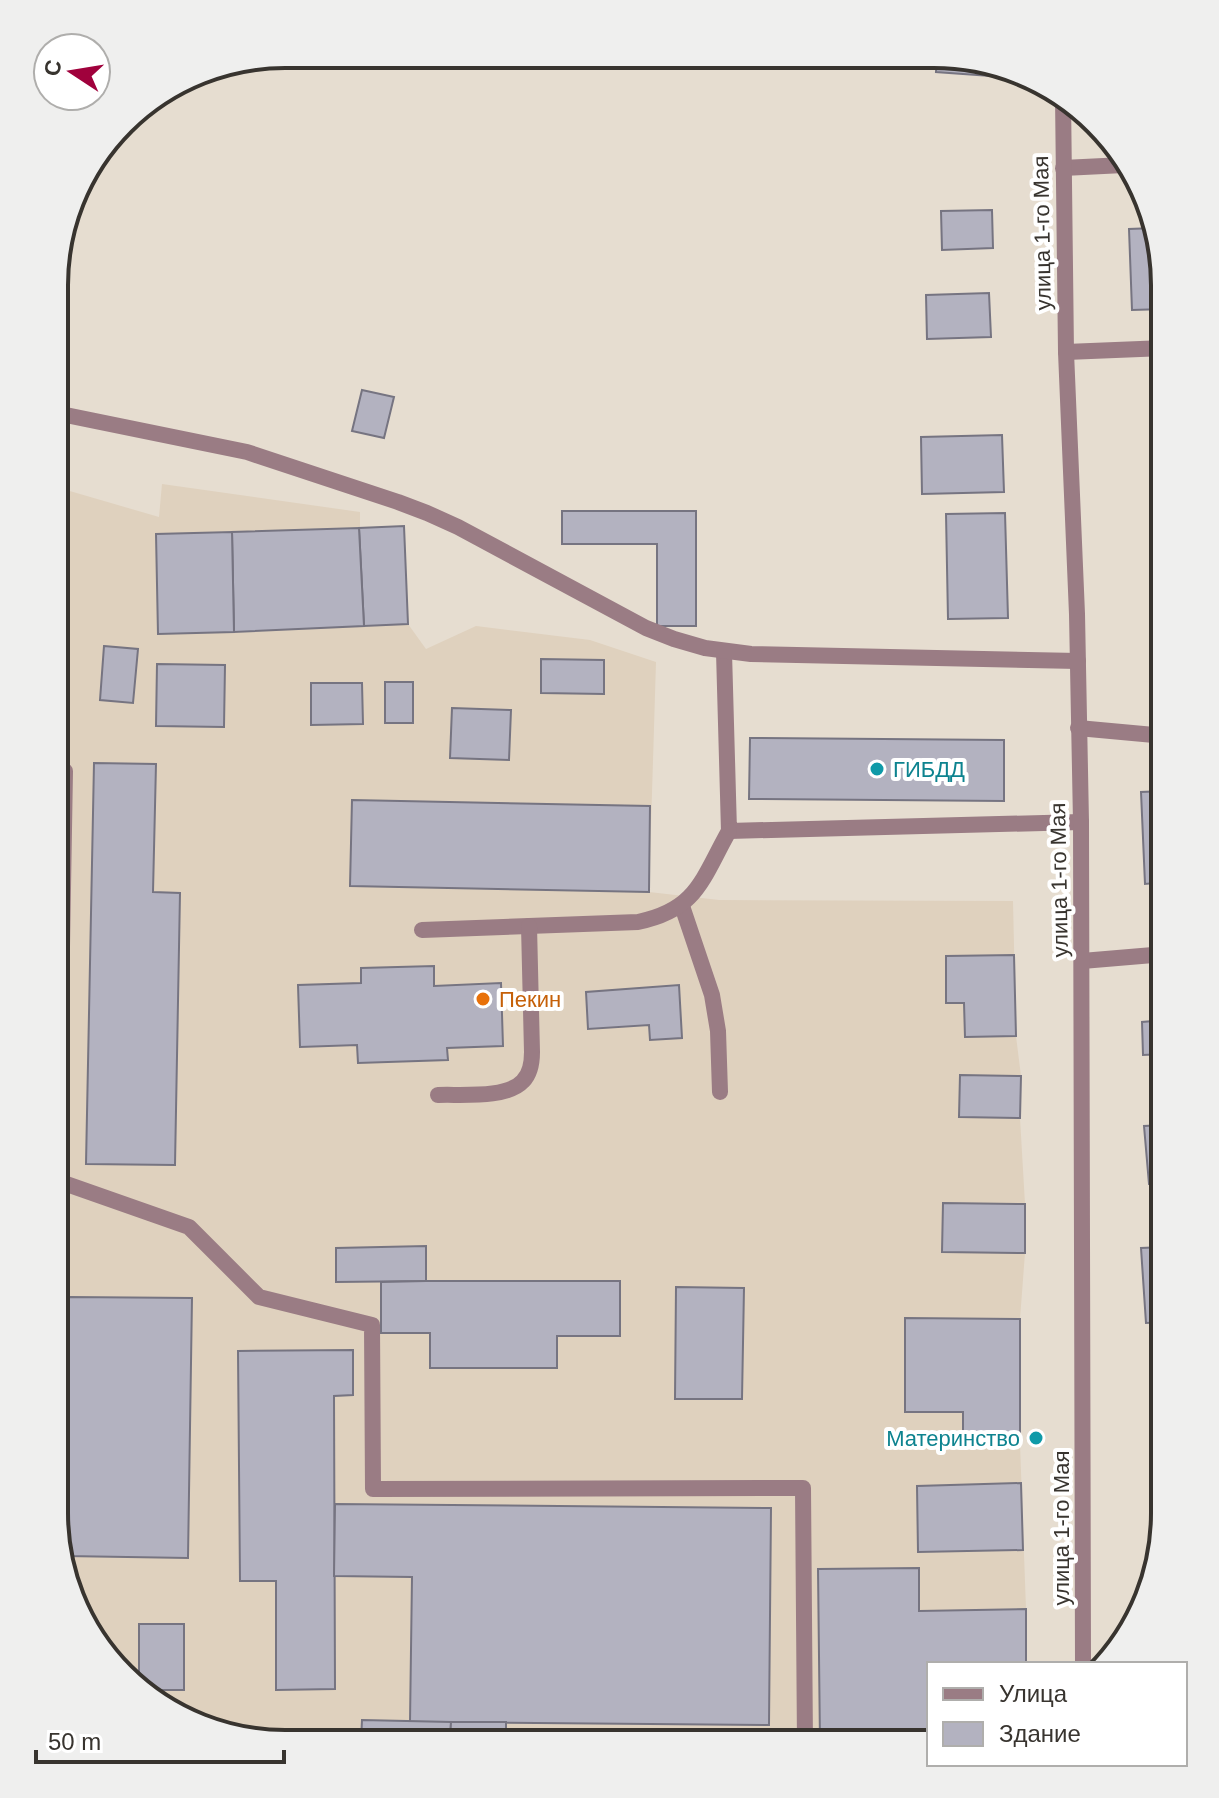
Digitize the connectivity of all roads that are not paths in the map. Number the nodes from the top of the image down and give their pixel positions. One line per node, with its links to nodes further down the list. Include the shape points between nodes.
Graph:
1 (1063, 111): 3 (street, улица 1-го Мая)
2 (1115, 165): 3 (street)
3 (1063, 168): 5 (street, улица 1-го Мая)
4 (1151, 349): 5 (street)
5 (1066, 352): 8 (street, улица 1-го Мая)
6 (68, 415): 7 (street, via 247,452 398,502 458,527 646,628)
7 (724, 652): 8 (street); 12 (street)
8 (1078, 661): 9 (street, улица 1-го Мая)
9 (1078, 728): 10 (street); 11 (street, улица 1-го Мая)
10 (1151, 735)
11 (1081, 822): 12 (street); 17 (street, улица 1-го Мая)
12 (729, 831): 13 (street, via 694,895)
13 (682, 906): 14 (street, via 638,922); 18 (street, via 712,995)
14 (529, 926): 15 (street); 19 (street, via 531,1068 524,1081 501,1092)
15 (422, 930)
16 (1151, 955): 17 (street)
17 (1082, 961): 21 (street, улица 1-го Мая)
18 (720, 1092)
19 (438, 1095)
20 (68, 1185): 22 (street, via 189,1227 259,1297 372,1325 373,1489 803,1488)
21 (1083, 1662)
22 (805, 1730)

